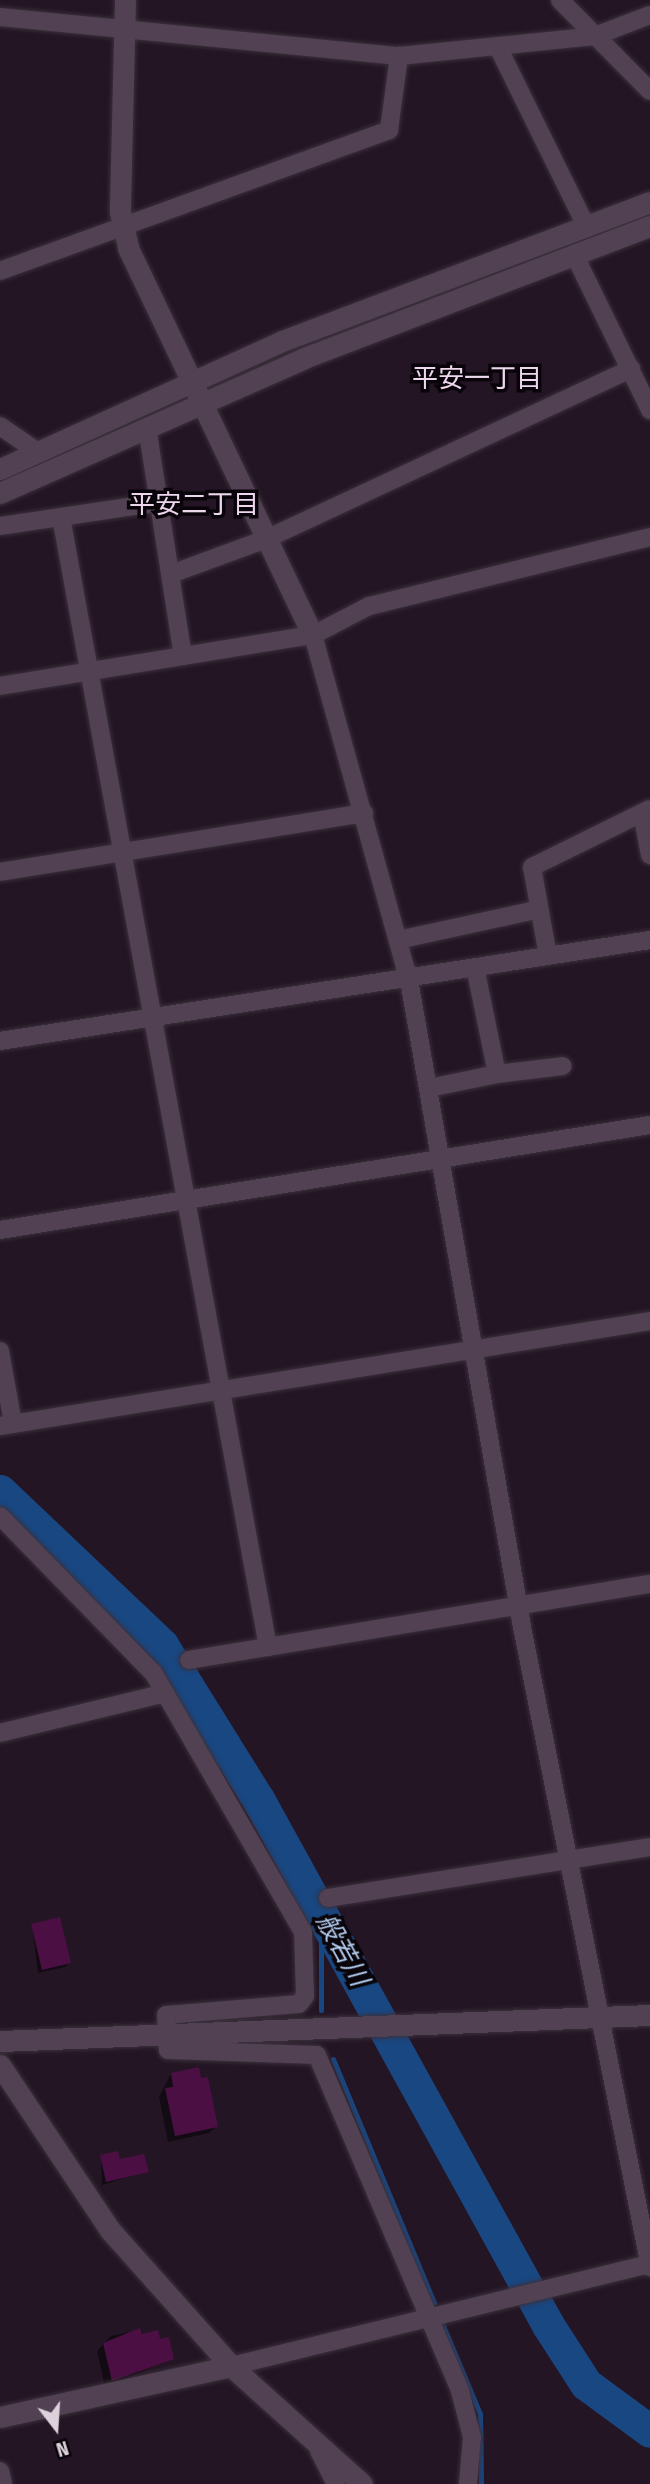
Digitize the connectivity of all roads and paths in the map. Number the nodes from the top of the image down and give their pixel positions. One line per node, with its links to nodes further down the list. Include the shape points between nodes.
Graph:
1 (125, 0): 5 (street)
2 (560, 0): 6 (street)
3 (650, 15): 6 (street)
4 (0, 17): 5 (street)
5 (122, 30): 8 (street); 11 (street)
6 (595, 36): 7 (street); 9 (street)
7 (498, 47): 8 (street); 12 (street)
8 (399, 56): 11 (street, via 389,130)
9 (650, 91)
10 (650, 202): 12 (street)
11 (123, 226): 15 (street); 17 (street)
12 (586, 226): 17 (street, via 427,283)
13 (650, 226): 14 (street)
14 (574, 254): 16 (street); 18 (street)
15 (0, 271)
16 (631, 369): 19 (street); 29 (street)
17 (190, 382): 18 (street); 22 (street)
18 (199, 402): 21 (street); 29 (street)
19 (650, 410)
20 (0, 426): 22 (street)
21 (147, 427): 24 (street); 25 (street)
22 (38, 452): 23 (street)
23 (0, 469)
24 (0, 493)
25 (161, 502): 26 (street); 30 (street)
26 (61, 517): 27 (street); 33 (street)
27 (0, 526)
28 (650, 537): 31 (street, via 382,602)
29 (266, 539): 30 (street); 31 (street)
30 (171, 574): 32 (street)
31 (313, 635): 32 (street); 36 (street)
32 (183, 656): 33 (street)
33 (90, 671): 34 (street); 37 (street)
34 (0, 686)
35 (646, 811): 38 (street); 40 (street, via 532,867)
36 (364, 813): 37 (street); 41 (street)
37 (123, 850): 39 (street); 46 (street)
38 (650, 855)
39 (0, 872)
40 (536, 910): 41 (street); 43 (street)
41 (398, 940): 45 (street)
42 (650, 940): 43 (street)
43 (548, 956): 44 (street)
44 (475, 967): 45 (street); 49 (street)
45 (409, 980): 46 (street); 50 (street)
46 (154, 1017): 47 (street); 53 (street)
47 (0, 1041)
48 (563, 1066): 49 (street)
49 (497, 1074): 50 (street)
50 (429, 1088): 52 (street)
51 (650, 1125): 52 (street)
52 (440, 1157): 53 (street); 56 (street)
53 (186, 1200): 54 (street); 58 (street)
54 (0, 1230)
55 (650, 1321): 56 (street)
56 (476, 1348): 58 (street); 62 (street)
57 (0, 1351): 59 (street)
58 (221, 1390): 59 (street); 63 (street)
59 (7, 1425)
60 (0, 1516): 65 (street, via 133,1648)
61 (650, 1584): 62 (street)
62 (519, 1607): 63 (street); 68 (street)
63 (268, 1647): 64 (street)
64 (189, 1660)
65 (165, 1693): 66 (street); 72 (street, via 303,1932 305,1996 299,2004 166,2014)
66 (0, 1733)
67 (650, 1846): 68 (street)
68 (568, 1859): 69 (street); 71 (street)
69 (328, 1898)
70 (650, 2015): 71 (street)
71 (600, 2017): 72 (street); 75 (street)
72 (165, 2034): 73 (street); 76 (street, via 171,2053 317,2055)
73 (0, 2040)
74 (0, 2065): 77 (street, via 110,2230)
75 (649, 2265): 76 (street)
76 (427, 2315): 77 (street); 84 (street, via 467,2415 473,2458)
77 (231, 2366): 78 (street); 79 (street)
78 (0, 2417)
79 (319, 2451): 81 (street); 83 (street)
80 (0, 2471): 82 (street)
81 (328, 2482)
82 (3, 2484)
83 (362, 2484)
84 (468, 2484)

